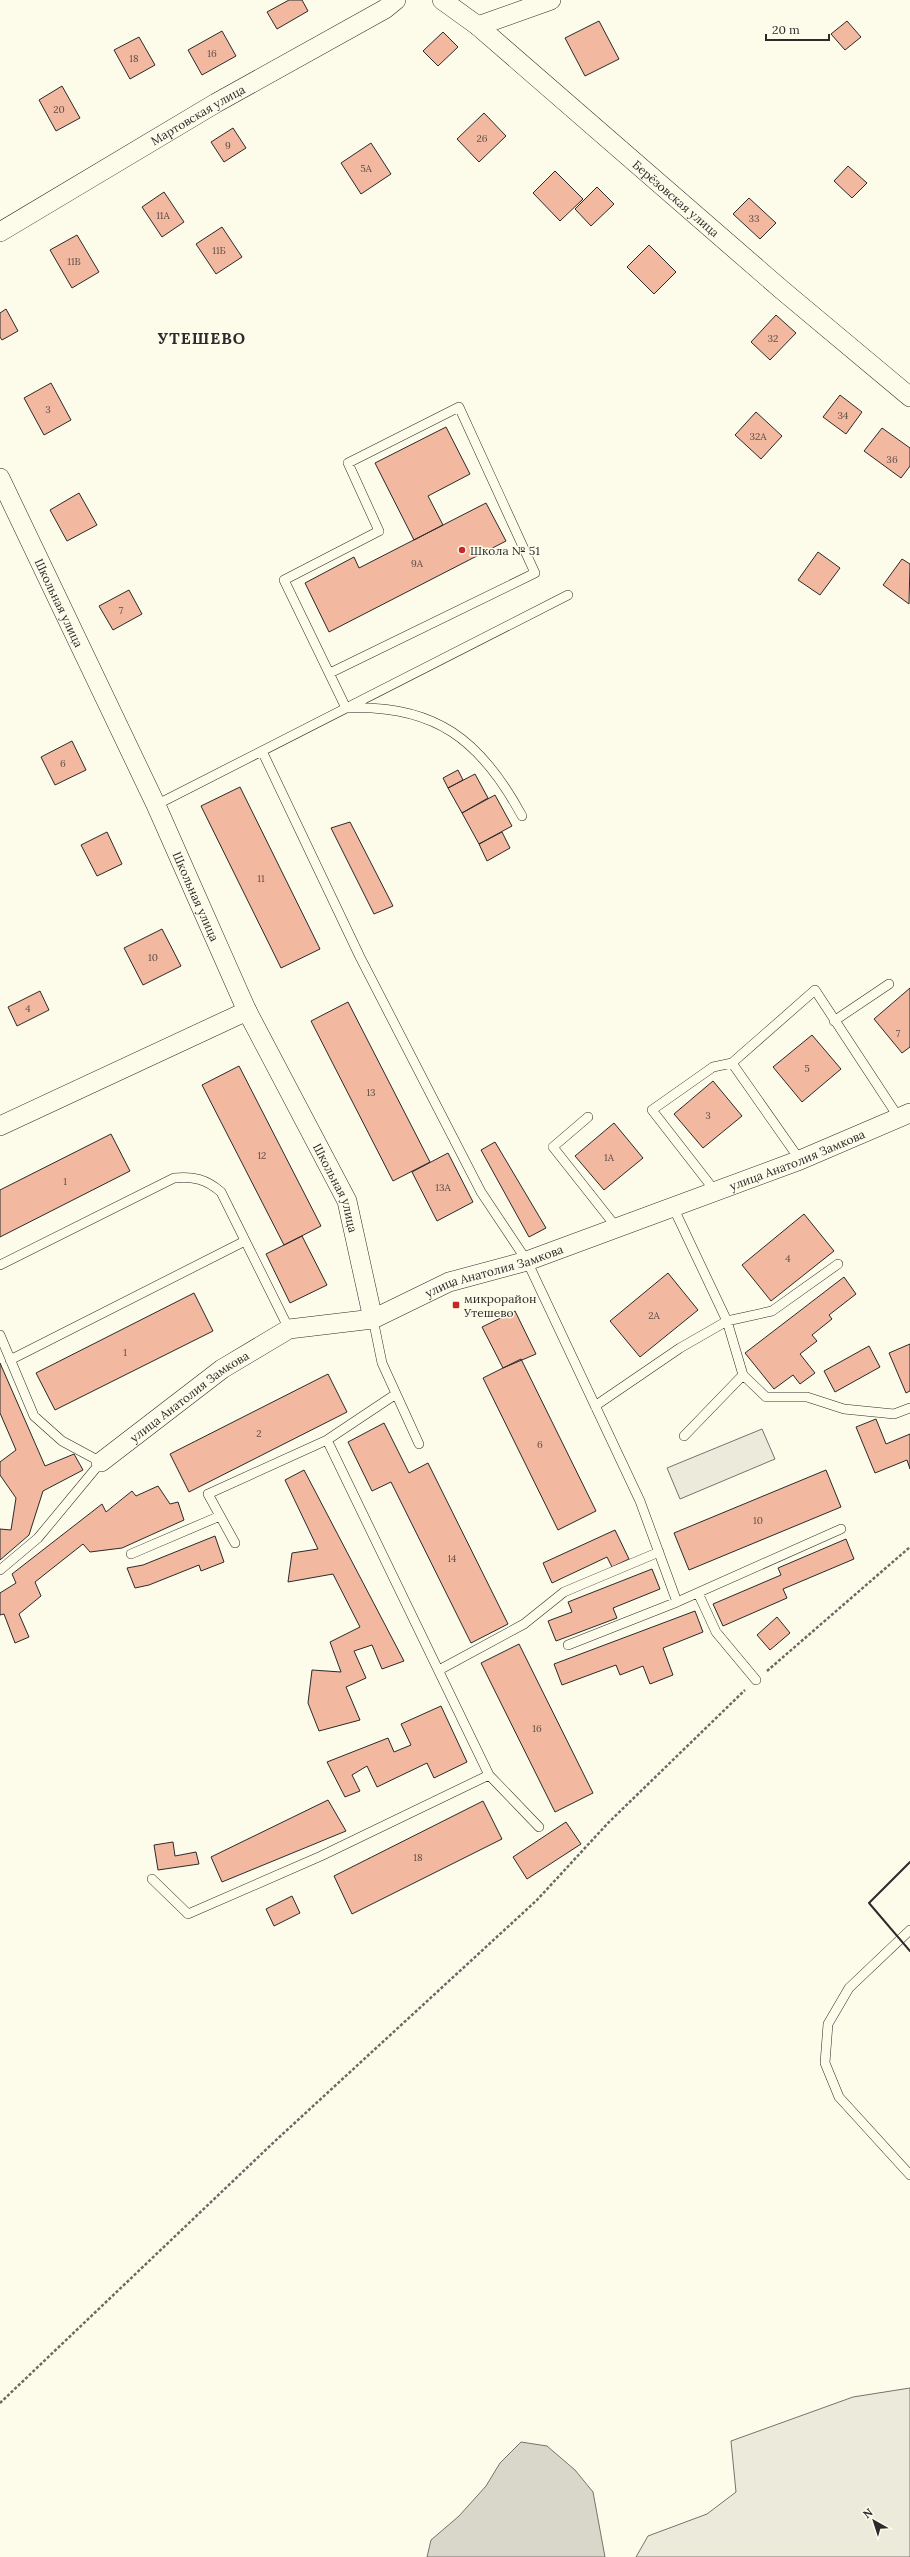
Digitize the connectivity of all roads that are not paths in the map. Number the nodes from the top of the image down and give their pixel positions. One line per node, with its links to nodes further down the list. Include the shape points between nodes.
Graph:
1 (396, 0): 5 (street, Мартовская улица, via 385,9 216,103)
2 (442, 0): 4 (street, Берёзовская улица)
3 (551, 0): 4 (street)
4 (478, 26): 6 (street, Берёзовская улица, via 782,290)
5 (0, 232)
6 (910, 397)
7 (0, 478): 12 (street, Школьная улица)
8 (568, 594): 10 (lane)
9 (330, 673): 9 (lane, via 535,574 459,406 348,463 380,531 284,580); 10 (lane)
10 (346, 708): 11 (lane); 13 (lane, via 378,707 421,716 462,737 488,762)
11 (262, 751): 12 (lane); 26 (lane, via 360,957 474,1178)
12 (156, 805): 15 (street, Школьная улица)
13 (522, 816)
14 (889, 984): 16 (lane)
15 (248, 1011): 20 (street); 29 (street, Школьная улица, via 347,1202)
16 (834, 1021): 17 (lane, via 815,990); 18 (lane)
17 (732, 1063): 21 (lane); 22 (lane, via 713,1067 652,1110)
18 (904, 1115): 21 (street, улица Анатолия Замкова)
19 (588, 1117): 24 (lane, via 553,1147)
20 (0, 1126)
21 (800, 1160): 22 (street, улица Анатолия Замкова)
22 (715, 1191): 23 (street, улица Анатолия Замкова)
23 (673, 1207): 24 (street, улица Анатолия Замкова); 30 (lane)
24 (617, 1228): 26 (street, улица Анатолия Замкова)
25 (245, 1241): 28 (lane, via 221,1192 210,1182 190,1177 174,1178); 31 (lane); 33 (lane)
26 (527, 1262): 29 (street, улица Анатолия Замкова, via 449,1282); 36 (lane)
27 (838, 1264): 30 (lane, via 772,1311)
28 (0, 1265)
29 (373, 1319): 31 (street, улица Анатолия Замкова); 35 (lane, via 382,1363)
30 (727, 1321): 34 (lane); 36 (lane, via 680,1348)
31 (289, 1329): 41 (street, улица Анатолия Замкова, via 222,1369)
32 (0, 1337): 33 (lane)
33 (10, 1360): 41 (lane, via 34,1416 62,1441)
34 (743, 1375): 37 (lane, via 766,1397 807,1397 844,1409 894,1414); 38 (lane)
35 (396, 1394): 39 (lane); 40 (lane)
36 (595, 1406): 45 (lane, via 640,1501)
37 (910, 1408)
38 (684, 1436)
39 (327, 1440): 42 (lane, via 208,1494); 51 (lane)
40 (419, 1444)
41 (101, 1462): 47 (lane, via 38,1538)
42 (220, 1516): 44 (lane); 46 (lane)
43 (841, 1530): 48 (lane)
44 (235, 1543)
45 (659, 1552): 49 (lane); 51 (lane, via 564,1592 524,1624)
46 (131, 1554)
47 (0, 1570)
48 (698, 1593): 49 (lane); 52 (lane, via 716,1632)
49 (677, 1602): 50 (lane)
50 (568, 1645)
51 (439, 1670): 53 (lane)
52 (756, 1680)
53 (489, 1775): 54 (lane); 55 (lane, via 321,1856 188,1914)
54 (539, 1827)
55 (152, 1879)
56 (910, 1930): 57 (lane, via 848,1988 828,2024 825,2063 839,2097)
57 (910, 2175)

